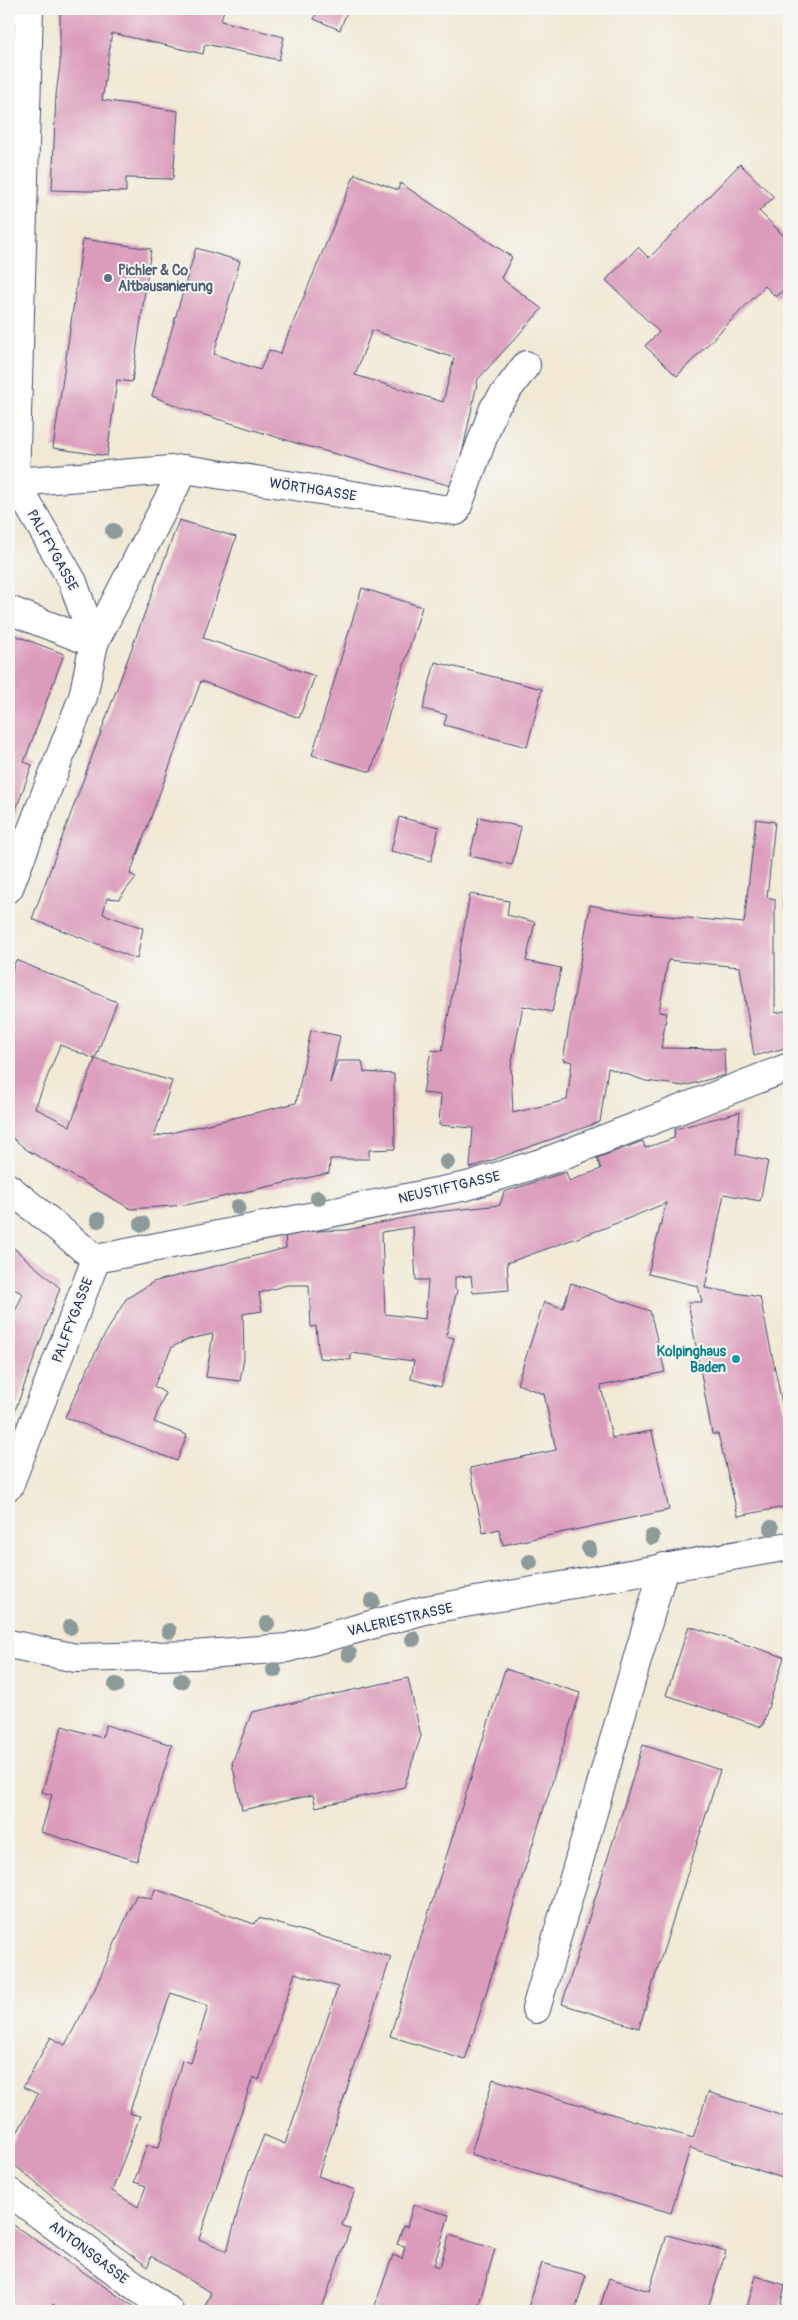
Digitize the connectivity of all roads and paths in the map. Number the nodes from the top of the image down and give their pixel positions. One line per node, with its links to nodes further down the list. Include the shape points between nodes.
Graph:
1 (29, 9): 4 (street)
2 (526, 365): 3 (street, WÖRTHGASSE, via 494,408 456,511)
3 (184, 469): 4 (street, WÖRTHGASSE); 6 (street)
4 (12, 483): 6 (street, PALFFYGASSE, via 73,582)
5 (9, 610): 6 (street)
6 (94, 643): 7 (street, via 83,697)
7 (9, 888)
8 (789, 1067): 10 (street, NEUSTIFTGASSE, via 550,1160 467,1186)
9 (9, 1188): 10 (street, PALFFYGASSE)
10 (96, 1259): 11 (street, PALFFYGASSE)
11 (9, 1486)
12 (789, 1546): 13 (street, VALERIESTRASSE)
13 (664, 1567): 14 (street, VALERIESTRASSE, via 425,1610 286,1648 193,1655 76,1658); 15 (street)
14 (9, 1644)
15 (536, 2009)
16 (9, 2192): 17 (street, ANTONSGASSE)
17 (169, 2311)

